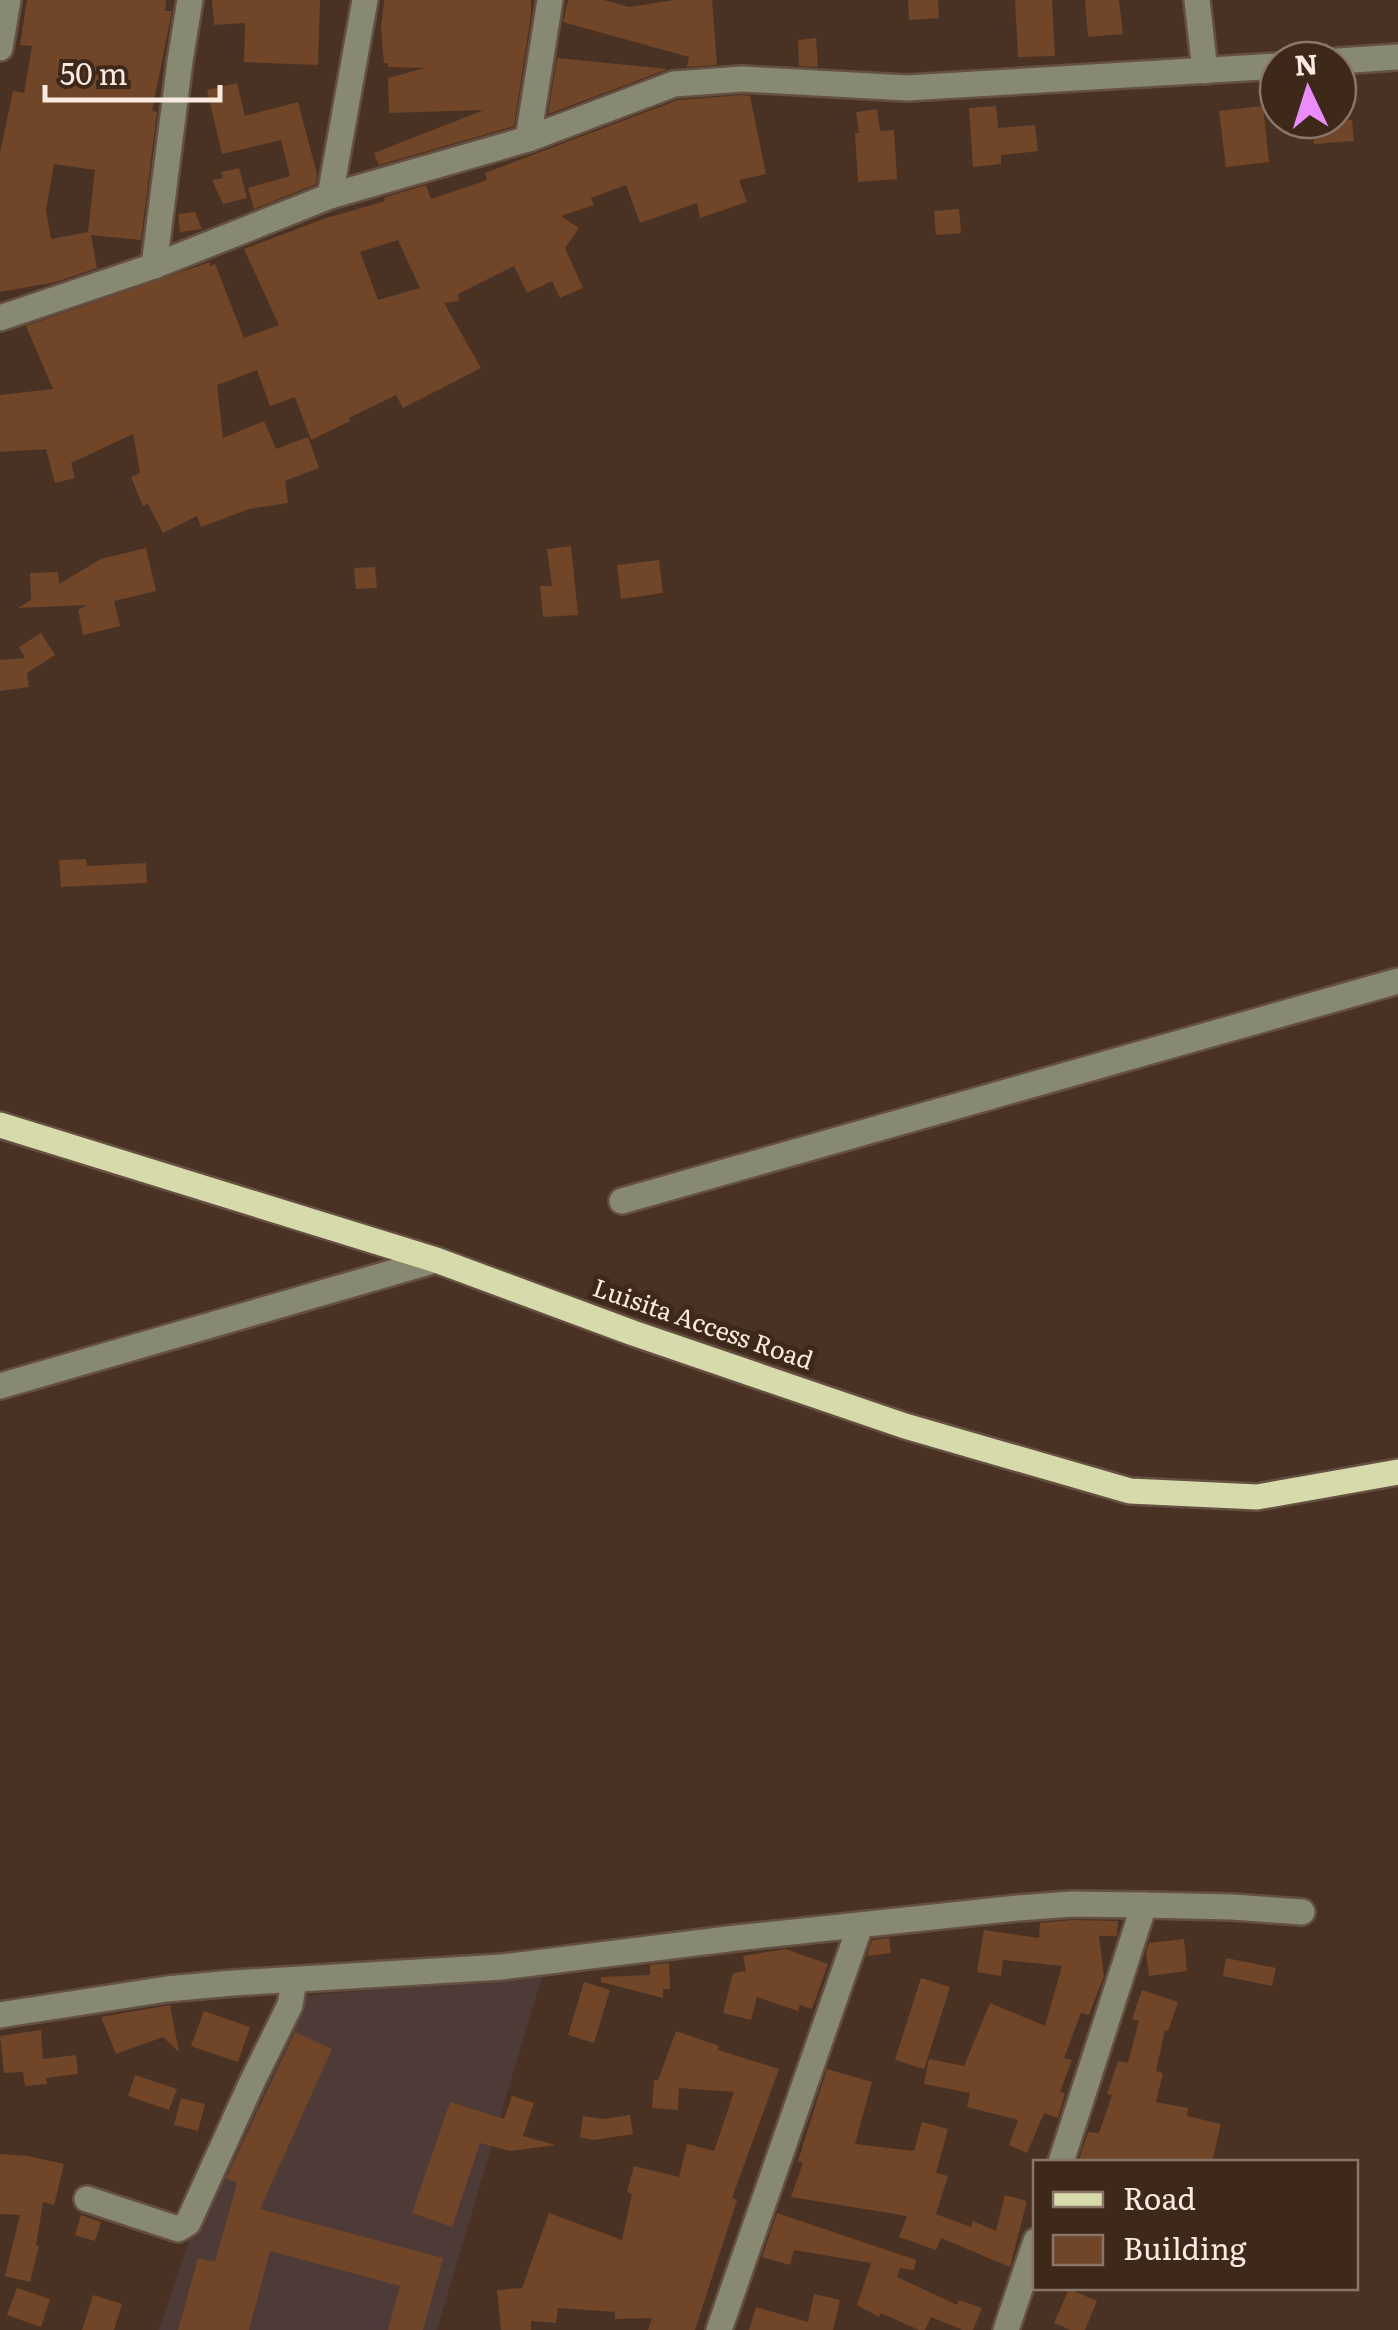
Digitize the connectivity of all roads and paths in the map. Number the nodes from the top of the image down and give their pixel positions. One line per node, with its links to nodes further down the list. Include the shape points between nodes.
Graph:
1 (8, 0): 6 (street)
2 (190, 0): 13 (street)
3 (365, 0): 12 (street)
4 (550, 0): 11 (street)
5 (1197, 0): 10 (street)
6 (0, 48)
7 (1398, 57): 8 (street)
8 (1358, 60)
9 (1258, 67): 10 (street)
10 (1204, 71): 11 (street, via 906,88 742,79 674,84)
11 (528, 139): 12 (street)
12 (330, 196): 13 (street)
13 (154, 266): 14 (street)
14 (0, 318)
15 (1398, 982): 17 (street)
16 (0, 1126): 18 (main road, Luisita Access Road)
17 (622, 1201)
18 (436, 1260): 19 (street); 20 (main road, Luisita Access Road, via 905,1426 1130,1491 1256,1497)
19 (0, 1386)
20 (1398, 1472)
21 (1144, 1905): 22 (street); 23 (street, via 1072,1904); 26 (street)
22 (1302, 1912)
23 (860, 1926): 24 (street, via 502,1967); 29 (street)
24 (294, 1980): 25 (street, via 167,1990); 27 (street, via 287,2012 188,2223 178,2229)
25 (0, 2015)
26 (1062, 2160)
27 (86, 2199)
28 (1033, 2249): 30 (street)
29 (719, 2330)
30 (1006, 2330)

